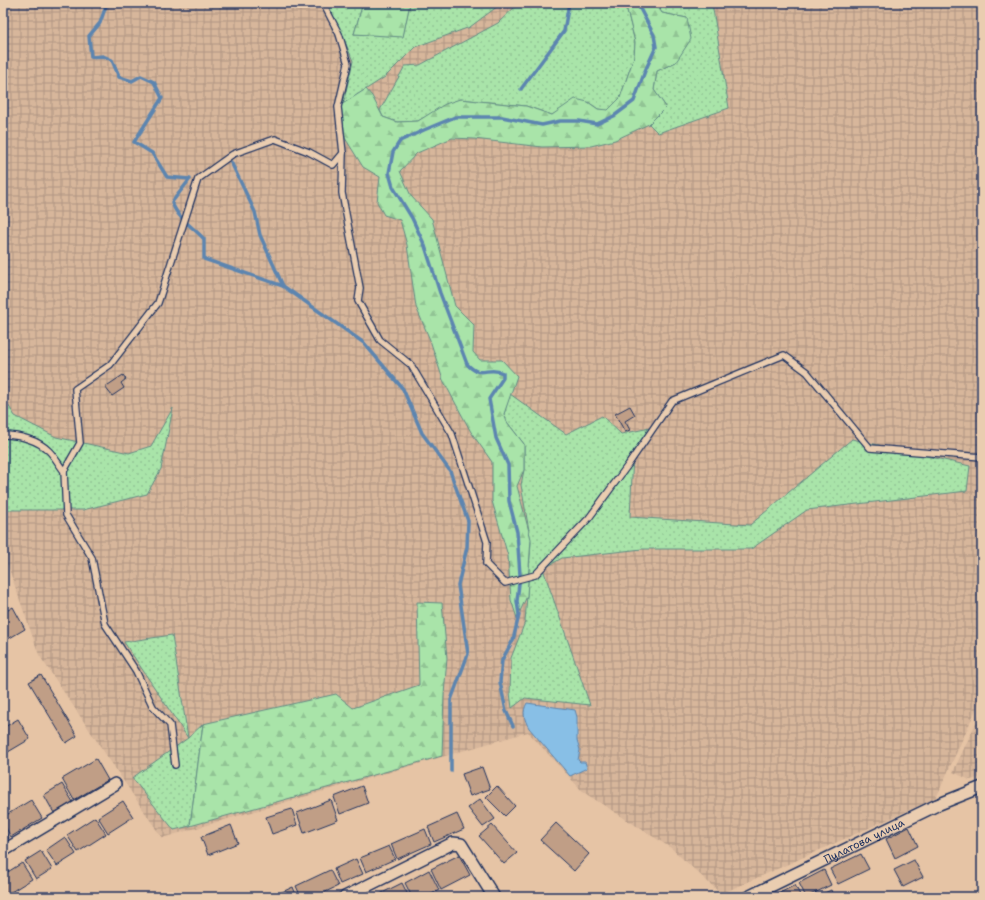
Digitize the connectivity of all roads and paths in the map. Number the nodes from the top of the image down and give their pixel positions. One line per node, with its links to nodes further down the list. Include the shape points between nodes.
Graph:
1 (323, 3): 2 (lane, via 339,34 348,64 338,107)
2 (343, 153): 4 (lane, via 342,193 360,288 358,301 380,340 412,365 452,434 487,542 486,564 505,583 535,575 589,518 672,401 784,355 807,372 870,448); 5 (lane, via 333,165 309,152 275,139 233,154 198,179 158,303 110,364 75,389 80,443)
3 (3, 435): 5 (lane, via 30,439 49,451)
4 (982, 457)
5 (64, 472): 6 (lane, via 66,515 92,558 105,624 136,671 153,707 170,725)
6 (175, 765)
7 (115, 784): 9 (street)
8 (982, 787): 12 (street, Пулатова улица, via 937,805)
9 (3, 851)
10 (345, 897): 11 (street, via 453,843 460,844)
11 (494, 897)
12 (748, 897)

